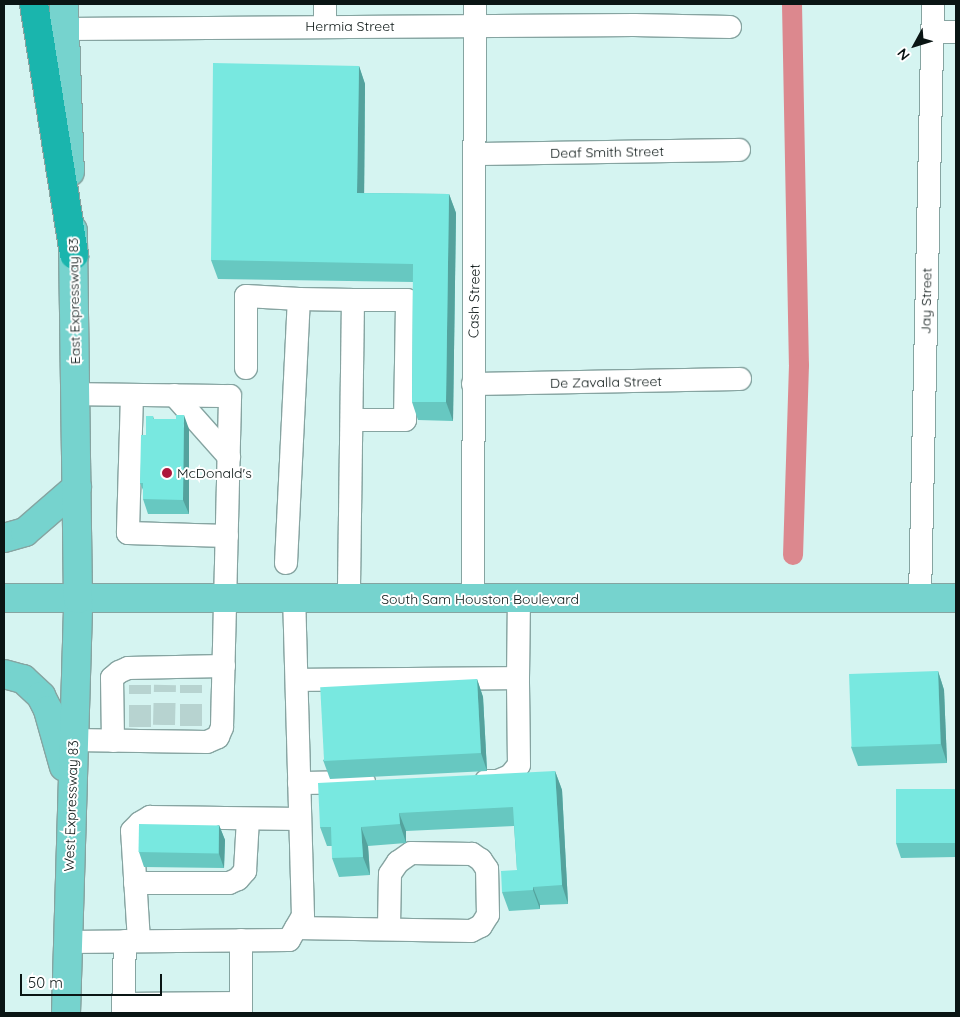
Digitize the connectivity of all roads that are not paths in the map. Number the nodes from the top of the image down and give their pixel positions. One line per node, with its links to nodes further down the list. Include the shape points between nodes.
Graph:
1 (34, 4): 13 (highway)
2 (325, 4): 6 (street)
3 (475, 4): 7 (street, Cash Street)
4 (933, 4): 9 (street, Jay Street)
5 (64, 16): 6 (street, Hermia Street); 13 (main road, East Expressway 83)
6 (325, 26): 7 (street, Hermia Street)
7 (475, 26): 8 (street, Hermia Street); 12 (street, Cash Street)
8 (730, 27)
9 (933, 32): 10 (street); 31 (street, Jay Street)
10 (956, 32)
11 (739, 150): 12 (street, Deaf Smith Street)
12 (475, 154): 18 (street, Cash Street)
13 (74, 255): 19 (main road, East Expressway 83)
14 (299, 299): 15 (street); 16 (street, via 246,296); 27 (street)
15 (353, 300): 22 (street); 22 (street, via 407,300 405,420)
16 (246, 368)
17 (740, 379): 18 (street, De Zavalla Street)
18 (473, 384): 30 (street, Cash Street)
19 (76, 394): 20 (street); 24 (main road, East Expressway 83)
20 (132, 395): 21 (street); 25 (street, via 128,533)
21 (174, 395): 23 (street); 23 (street, via 230,396)
22 (352, 420): 35 (street)
23 (229, 457): 25 (street)
24 (77, 487): 26 (main road, via 31,528); 29 (main road, East Expressway 83)
25 (227, 536): 33 (street)
26 (4, 538)
27 (286, 563)
28 (4, 598): 29 (main road, South Sam Houston Boulevard)
29 (78, 598): 33 (main road, South Sam Houston Boulevard); 41 (main road, West Expressway 83)
30 (473, 598): 35 (main road, South Sam Houston Boulevard); 36 (main road, South Sam Houston Boulevard)
31 (920, 598): 32 (main road, South Sam Houston Boulevard); 36 (main road, South Sam Houston Boulevard)
32 (956, 598)
33 (226, 599): 34 (main road, South Sam Houston Boulevard); 37 (street)
34 (294, 599): 35 (main road, South Sam Houston Boulevard); 40 (street)
35 (348, 599)
36 (519, 599): 39 (street)
37 (224, 666): 42 (street, via 222,727 218,737 207,742 190,734 164,733 139,734); 42 (street, via 191,676 140,676 128,668 119,672 112,678)
38 (4, 674): 46 (main road, via 23,679 42,696)
39 (518, 678): 40 (street); 43 (street, via 519,766 510,776 498,781)
40 (296, 680): 45 (street)
41 (73, 740): 42 (street); 46 (main road, West Expressway 83)
42 (113, 741)
43 (468, 781)
44 (388, 782): 45 (street)
45 (299, 783): 48 (street)
46 (71, 792): 54 (main road, West Expressway 83)
47 (248, 819): 48 (street); 49 (street, via 245,871 238,878 229,883); 49 (street, via 150,818 140,823 132,831)
48 (300, 819): 50 (street, via 303,916)
49 (135, 883): 53 (street)
50 (296, 928): 51 (street); 52 (street, via 289,940)
51 (389, 928): 51 (street, via 471,930 481,926 488,915 487,869 481,860 472,854 411,853 398,862 390,874)
52 (241, 940): 53 (street); 55 (street)
53 (132, 941): 54 (street); 56 (street)
54 (68, 942): 57 (main road, West Expressway 83)
55 (241, 1008): 56 (street)
56 (123, 1009)
57 (66, 1013)

